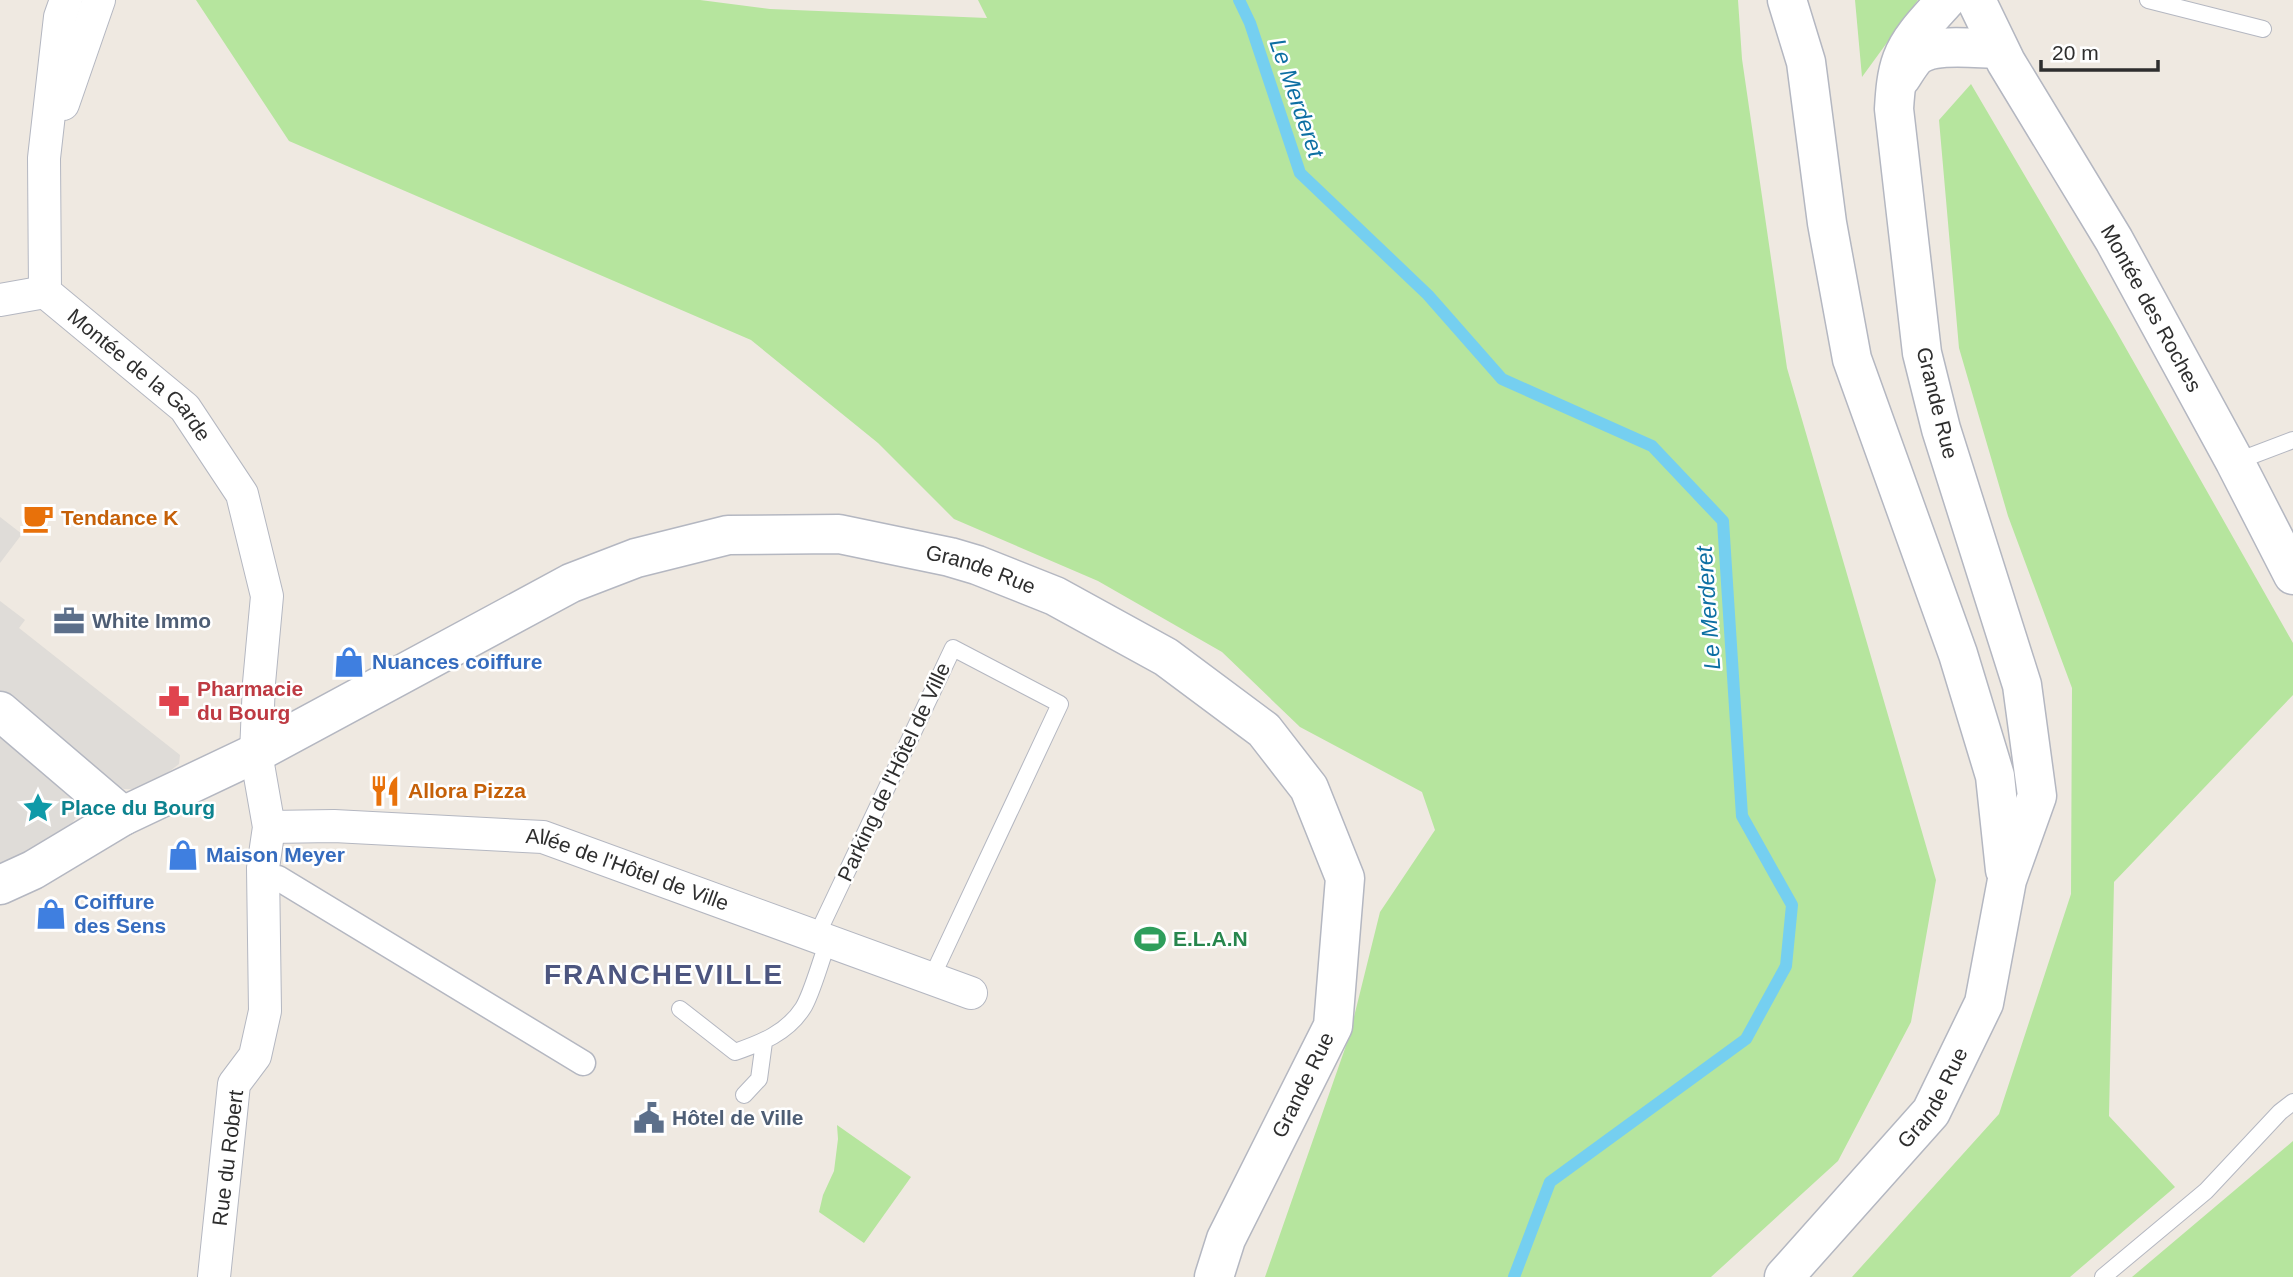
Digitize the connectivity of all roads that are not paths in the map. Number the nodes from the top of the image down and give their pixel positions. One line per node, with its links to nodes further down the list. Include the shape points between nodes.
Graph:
1 (65, 0): 12 (street)
2 (99, 0): 12 (street)
3 (1787, 0): 10 (street, Grande Rue)
4 (1805, 0): 10 (street)
5 (1946, 0): 11 (street, Grande Rue, via 1903,58)
6 (1976, 0): 9 (street)
7 (2148, 0): 8 (lane)
8 (2263, 29)
9 (1999, 49): 11 (street, via 1929,50 1915,57); 16 (street, Montée des Roches, via 2114,240)
10 (1806, 62): 23 (street, Grande Rue, via 1827,223 1852,359 1958,654 1995,776)
11 (1896, 85): 23 (street, Grande Rue, via 1894,110 1922,353 1941,429 2022,685 2037,796)
12 (44, 158): 13 (street)
13 (45, 292): 14 (street); 19 (street, Montée de la Garde, via 185,408 242,494 267,596)
14 (0, 300)
15 (2293, 440): 16 (lane)
16 (2235, 462): 17 (street, Montée des Roches)
17 (2293, 575)
18 (4, 715): 20 (street)
19 (256, 752): 20 (street, Grande Rue); 21 (street, Rue du Robert); 34 (street, Grande Rue, via 571,583 636,558 728,535 839,534 950,557 1055,596 1166,657 1264,730 1309,788 1345,878 1333,1026 1226,1239)
20 (123, 816): 24 (street)
21 (269, 827): 25 (street, Allée de l'Hôtel de Ville, via 543,837); 33 (street, Rue du Robert, via 263,869 265,1011 255,1056 234,1084)
22 (278, 878): 30 (street)
23 (2007, 880): 35 (street, Grande Rue, via 1984,1003 1931,1112)
24 (0, 885)
25 (822, 940): 26 (street, Allée de l'Hôtel de Ville); 26 (lane, Parking de l'Hôtel de Ville, via 953,648 1060,704); 29 (lane, via 803,1008)
26 (931, 979): 27 (street, Allée de l'Hôtel de Ville)
27 (971, 993)
28 (680, 1009): 29 (lane, via 735,1052)
29 (764, 1042): 31 (lane, via 759,1079)
30 (583, 1063)
31 (744, 1095)
32 (2293, 1102): 36 (lane, via 2206,1191)
33 (214, 1277)
34 (1213, 1277)
35 (1784, 1277)
36 (2103, 1277)

